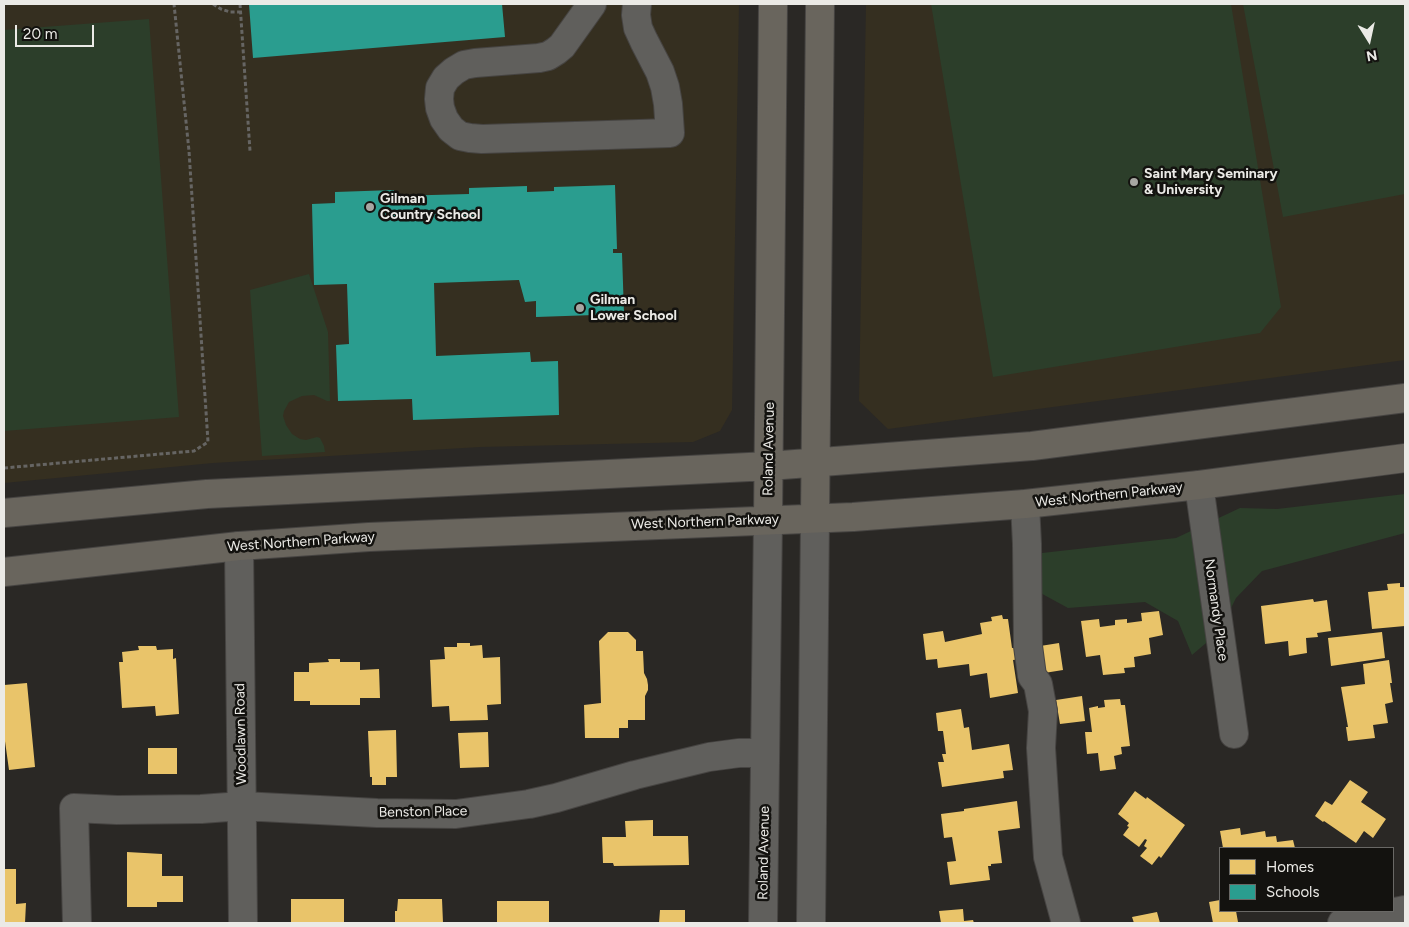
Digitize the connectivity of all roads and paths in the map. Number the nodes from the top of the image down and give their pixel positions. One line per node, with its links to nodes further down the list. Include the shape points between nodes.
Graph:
1 (174, 4): 14 (path, via 190,161 208,442 194,451)
2 (213, 4): 8 (path, via 230,12)
3 (240, 4): 8 (path)
4 (592, 4): 5 (street, via 556,52 540,58 464,65 446,78 440,88 439,99 444,120 451,129 460,136 482,139 670,133 665,87 638,28)
5 (637, 4)
6 (773, 4): 13 (main road, Roland Avenue)
7 (820, 4): 12 (main road)
8 (240, 12): 9 (path)
9 (250, 151)
10 (1405, 398): 12 (main road, via 1032,446)
11 (1405, 458): 15 (main road, West Northern Parkway)
12 (816, 463): 13 (main road); 18 (main road)
13 (769, 466): 17 (main road, via 207,494); 19 (main road, Roland Avenue)
14 (4, 468)
15 (1199, 485): 16 (main road, West Northern Parkway); 22 (street, Normandy Place)
16 (1025, 504): 18 (main road, West Northern Parkway); 30 (street, via 1028,646 1032,676 1038,684 1044,711 1041,748 1048,857)
17 (4, 513)
18 (815, 518): 19 (main road, West Northern Parkway); 29 (street)
19 (768, 520): 20 (main road, West Northern Parkway); 23 (street, Roland Avenue)
20 (239, 546): 21 (main road, West Northern Parkway); 24 (street, Woodlawn Road)
21 (4, 572)
22 (1234, 734)
23 (765, 753): 24 (street, Benston Place, via 709,758 635,774 529,804 456,814); 28 (street, Roland Avenue)
24 (242, 806): 26 (street, Benston Place, via 201,809 74,808); 27 (street, Woodlawn Road)
25 (1405, 910): 31 (street)
26 (77, 923)
27 (243, 923)
28 (763, 923)
29 (811, 923)
30 (1066, 923)
31 (1342, 923)

